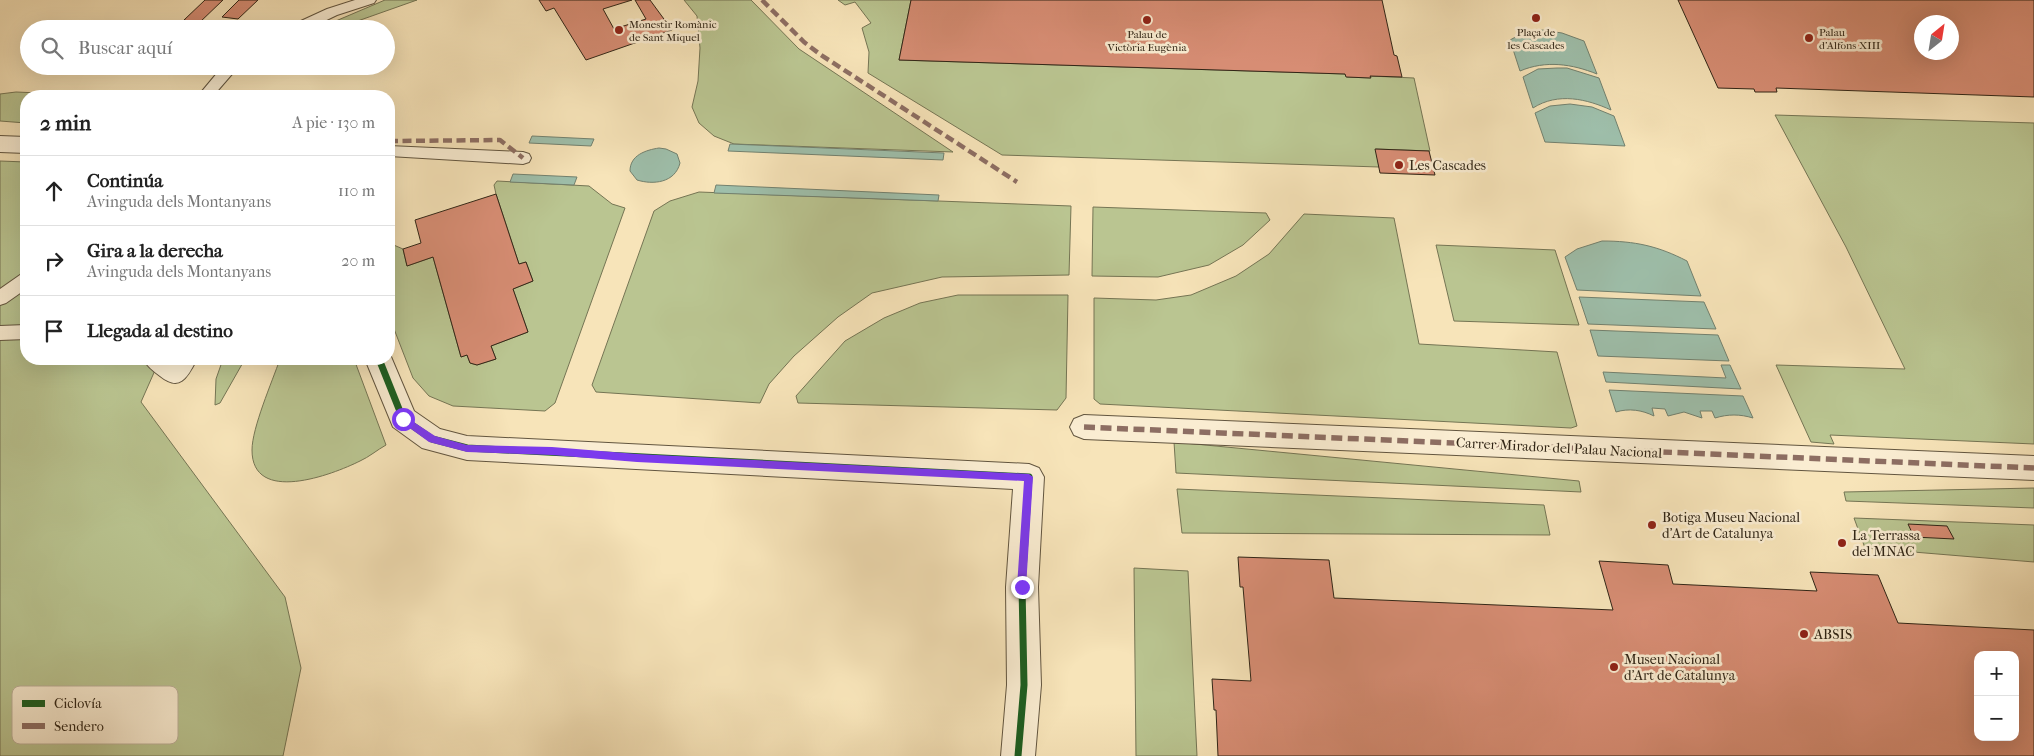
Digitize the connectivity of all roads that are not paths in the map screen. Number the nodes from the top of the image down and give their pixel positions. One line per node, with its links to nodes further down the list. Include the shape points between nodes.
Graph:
1 (369, 0): 2 (lane)
2 (315, 20)
3 (224, 75): 4 (lane)
4 (210, 90)
5 (0, 144): 6 (street)
6 (20, 145)
7 (395, 151): 8 (lane)
8 (523, 158)
9 (20, 284): 10 (lane)
10 (0, 298)
11 (20, 332): 12 (lane)
12 (0, 333)
13 (160, 365): 14 (lane, via 175,377)
14 (184, 365)
15 (381, 365): 18 (street, via 403,419 432,439 467,448 1029,477 1022,587 1024,685)
16 (1084, 427): 17 (street, Carrer Mirador del Palau Nacional)
17 (2034, 468)
18 (1018, 756)

